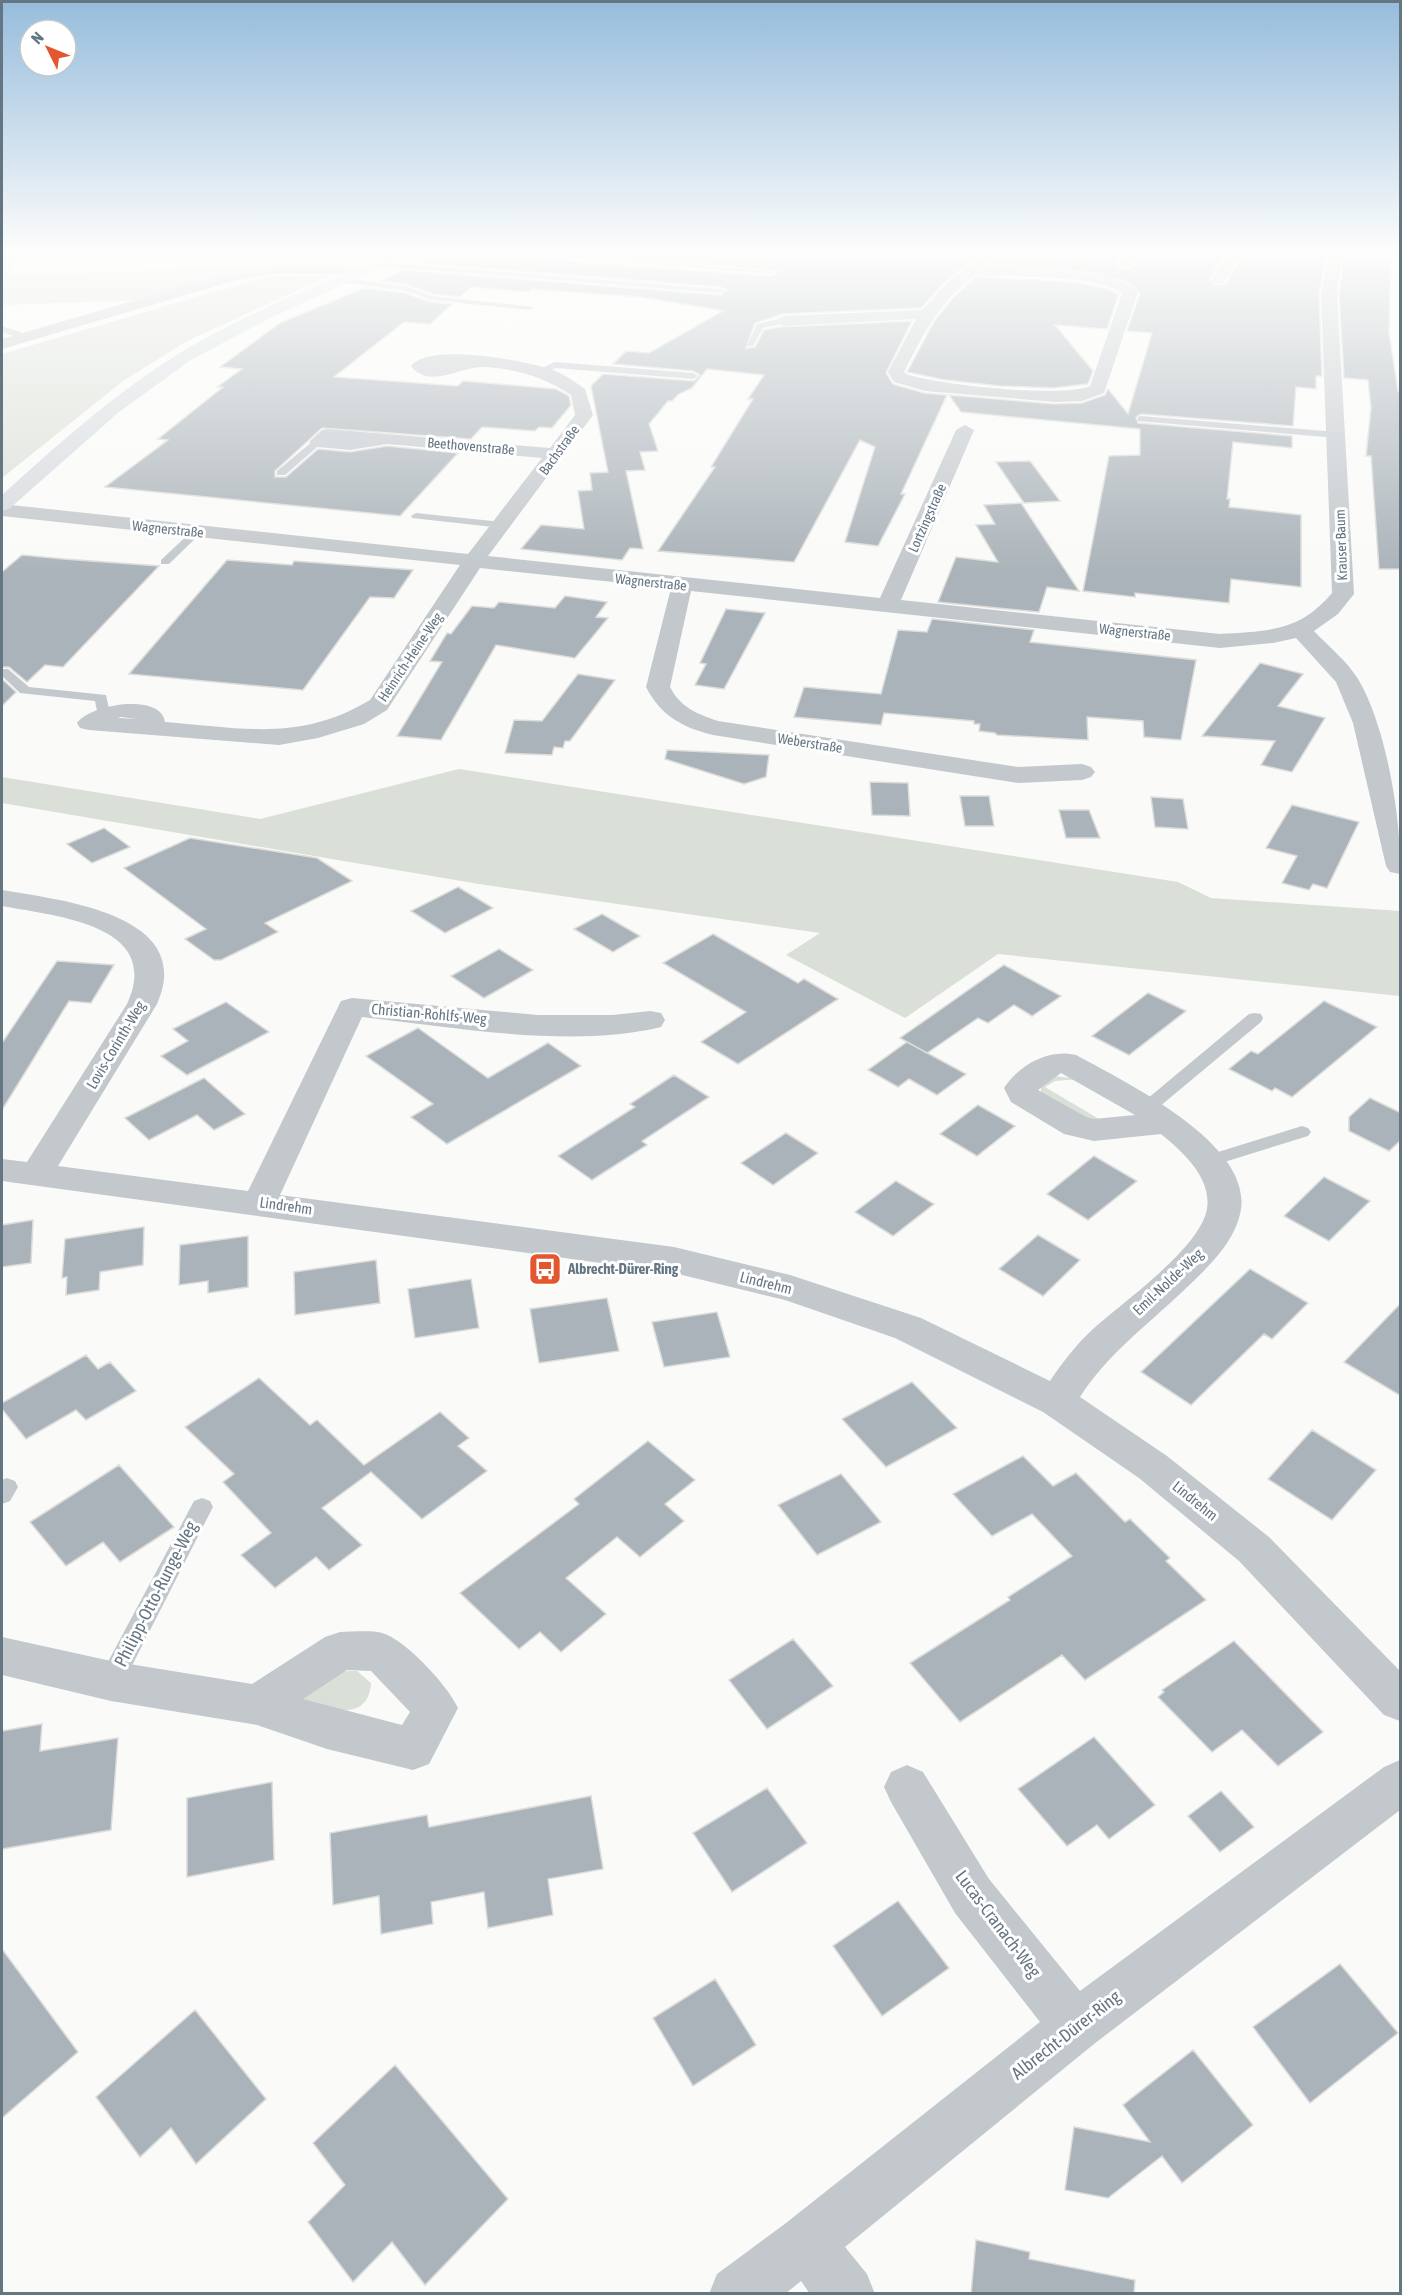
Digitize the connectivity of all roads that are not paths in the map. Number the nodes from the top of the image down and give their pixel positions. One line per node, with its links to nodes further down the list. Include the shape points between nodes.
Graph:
1 (182, 359): 14 (main road, via 126,399)
2 (903, 359): 3 (street, via 896,372 900,378 925,386 1082,396 1098,389)
3 (1108, 359)
4 (1333, 359): 10 (street, Krauser Baum)
5 (473, 363): 6 (street, Bachstraße)
6 (538, 372): 7 (lane, via 555,365); 12 (street, Bachstraße, via 563,381 579,393 584,416)
7 (693, 376)
8 (1141, 419): 10 (lane)
9 (965, 430): 22 (street, Lortzingstraße)
10 (1337, 435): 23 (street, Krauser Baum, via 1343,594 1328,614)
11 (318, 442): 12 (street, Beethovenstraße, via 328,434); 13 (lane)
12 (556, 454): 17 (street, Bachstraße)
13 (281, 473)
14 (2, 506)
15 (2, 510): 18 (street, Wagnerstraße)
16 (416, 516): 17 (lane)
17 (502, 525): 20 (street, Bachstraße)
18 (197, 532): 19 (lane); 20 (street, Wagnerstraße)
19 (165, 562)
20 (473, 562): 21 (street, Wagnerstraße); 25 (street, Heinrich-Heine-Weg, via 379,705 356,719 279,738 89,723)
21 (682, 585): 22 (street, Wagnerstraße); 26 (street, Weberstraße, via 658,687 665,703 682,717 713,728 1018,775)
22 (888, 605): 23 (street, Wagnerstraße, via 1220,641)
23 (1301, 631): 27 (street, via 1347,680 1361,712)
24 (4, 672): 25 (lane, via 25,690 101,698)
25 (103, 713)
26 (1082, 772)
27 (1401, 866)
28 (2, 898): 34 (street, Lovis-Corinth-Weg, via 90,916 125,930 145,952 151,978 142,1004)
29 (1256, 1018): 31 (lane)
30 (650, 1020): 35 (street, Christian-Rohlfs-Weg, via 607,1026 553,1025 351,1007)
31 (1158, 1115): 31 (street, Emil-Nolde-Weg, via 1094,1130 1076,1126 1022,1095 1020,1088 1054,1062 1065,1062 1108,1091); 33 (street, Emil-Nolde-Weg)
32 (1302, 1132): 33 (lane)
33 (1208, 1161): 36 (street, Emil-Nolde-Weg, via 1222,1190 1224,1210 1209,1244 1089,1355)
34 (19, 1172): 35 (street, Lindrehm)
35 (259, 1203): 36 (street, Lindrehm, via 674,1260 790,1288 908,1328)
36 (1056, 1401): 40 (street, Lindrehm, via 1153,1467 1254,1549)
37 (202, 1507): 39 (lane, Philipp-Otto-Runge-Weg)
38 (2, 1656): 39 (street, Philipp-Otto-Runge-Weg)
39 (111, 1681): 41 (street, Philipp-Otto-Runge-Weg)
40 (1401, 1701)
41 (257, 1705)
42 (1401, 1782): 44 (street, Albrecht-Dürer-Ring)
43 (907, 1787): 44 (street, Lucas-Cranach-Weg, via 972,1896)
44 (1076, 2026): 45 (street, Albrecht-Dürer-Ring)
45 (806, 2242): 46 (street, Albrecht-Dürer-Ring); 47 (street)
46 (736, 2294)
47 (847, 2294)

